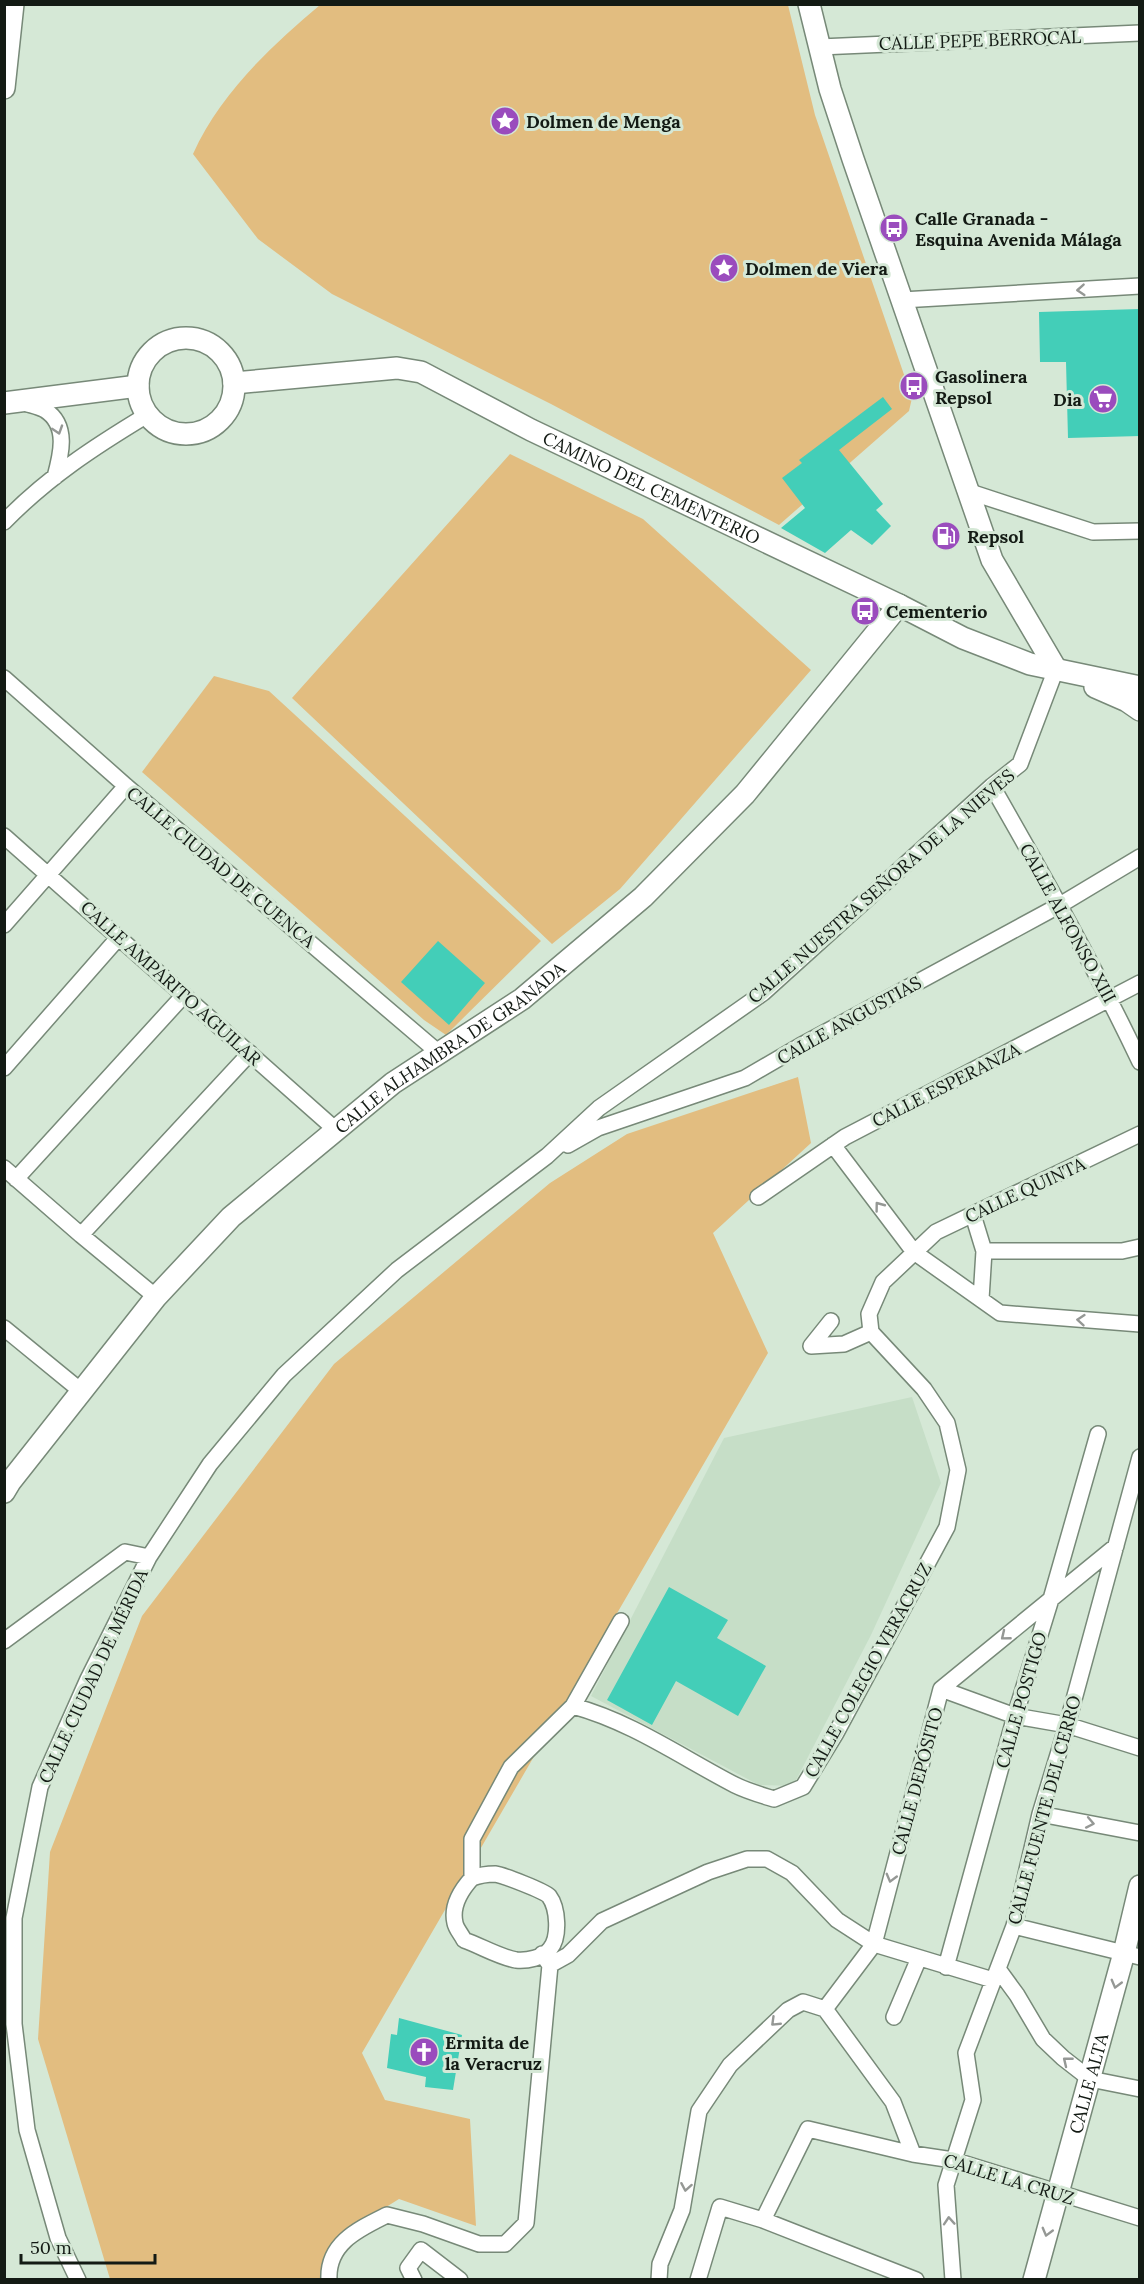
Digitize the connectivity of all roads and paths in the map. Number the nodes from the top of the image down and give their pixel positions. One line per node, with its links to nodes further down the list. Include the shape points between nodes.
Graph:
1 (13, 4): 5 (street)
2 (809, 4): 4 (street)
3 (1140, 33): 4 (street, CALLE PEPE BERROCAL)
4 (819, 47): 7 (street, via 849,149)
5 (4, 88)
6 (1140, 286): 7 (street, one-way to 7)
7 (902, 300): 13 (street)
8 (234, 383): 9 (street, via 221,353 208,343 176,339 149,356); 11 (street, via 226,412 203,431 172,432); 16 (street, CAMINO DEL CEMENTERIO, via 397,368 421,372 531,430)
9 (138, 386): 10 (street); 11 (street)
10 (13, 403): 12 (street, one-way to 12, via 44,410 54,418 62,445)
11 (147, 415): 12 (street, via 92,448)
12 (55, 477): 14 (street, via 32,493)
13 (967, 491): 15 (street, via 1093,532); 17 (street, via 992,560)
14 (4, 522)
15 (1140, 531)
16 (898, 605): 17 (street, CAMINO DEL CEMENTERIO, via 996,652); 33 (street, CALLE ALHAMBRA DE GRANADA, via 745,794 644,897 522,999)
17 (1056, 669): 19 (street); 20 (street); 22 (street, CALLE NUESTRA SEÑORA DE LA NIEVES, via 1020,764)
18 (4, 678): 21 (street, CALLE CIUDAD DE CUENCA)
19 (1140, 687)
20 (1140, 710)
21 (126, 786): 25 (street); 33 (street, CALLE CIUDAD DE CUENCA)
22 (992, 786): 26 (street, CALLE ALFONSO XIII); 39 (street, CALLE NUESTRA SEÑORA DE LA NIEVES, via 764,993 599,1108)
23 (4, 836): 25 (street, CALLE AMPARITO AGUILAR)
24 (1140, 857): 26 (street, CALLE ANGUSTIAS)
25 (49, 875): 27 (street); 28 (street, CALLE AMPARITO AGUILAR)
26 (1060, 905): 31 (street, CALLE ALFONSO XIII); 39 (street, CALLE ANGUSTIAS, via 745,1078 598,1128)
27 (4, 925)
28 (119, 937): 30 (street, CALLE AMPARITO AGUILAR); 35 (street)
29 (1140, 983): 31 (street, CALLE ESPERANZA)
30 (184, 995): 32 (street, CALLE AMPARITO AGUILAR); 41 (street)
31 (1110, 1000): 34 (street, CALLE ALFONSO XIII); 38 (street, CALLE ESPERANZA)
32 (250, 1053): 36 (street, CALLE AMPARITO AGUILAR); 44 (street)
33 (439, 1053): 36 (street, CALLE ALHAMBRA DE GRANADA, via 393,1083)
34 (1140, 1062)
35 (4, 1068)
36 (336, 1130): 48 (street, CALLE ALHAMBRA DE GRANADA, via 231,1217)
37 (1140, 1134): 43 (street, CALLE QUINTA)
38 (833, 1145): 42 (street, CALLE ESPERANZA); 47 (street, one-way to 38)
39 (547, 1156): 59 (street, CALLE CIUDAD DE MÉRIDA, via 397,1270 284,1375 210,1464)
40 (4, 1168): 41 (street)
41 (16, 1179): 44 (street)
42 (758, 1197)
43 (973, 1215): 46 (street); 47 (street, CALLE QUINTA, via 936,1232)
44 (81, 1235): 48 (street)
45 (1140, 1247): 46 (street, via 1122,1251)
46 (984, 1251): 49 (street)
47 (915, 1252): 49 (street); 53 (street, via 883,1282 869,1314)
48 (156, 1297): 54 (street, CALLE ALHAMBRA DE GRANADA)
49 (981, 1299): 51 (street, one-way to 49, via 1000,1313)
50 (831, 1322): 53 (street, via 811,1346 844,1344)
51 (1140, 1324)
52 (4, 1329): 54 (street)
53 (871, 1332): 64 (street, CALLE COLEGIO VERACRUZ, via 924,1389 947,1423 958,1470 947,1527 803,1787 774,1799 737,1786 599,1713)
54 (81, 1391): 57 (street, CALLE ALHAMBRA DE GRANADA)
55 (1098, 1434): 60 (street, CALLE POSTIGO)
56 (1140, 1457): 58 (street, CALLE FUENTE DEL CERRO)
57 (4, 1492)
58 (1116, 1546): 60 (street, CALLE DEPÓSITO); 66 (street, CALLE FUENTE DEL CERRO)
59 (150, 1557): 62 (street, via 125,1552); 90 (street, CALLE CIUDAD DE MÉRIDA, via 88,1678 40,1787 14,1918 14,2024 27,2130 58,2238)
60 (1051, 1599): 63 (street, CALLE DEPÓSITO, one-way to 63); 65 (street, CALLE POSTIGO)
61 (621, 1621): 64 (street)
62 (4, 1641)
63 (941, 1689): 65 (street); 73 (street, CALLE DEPÓSITO, one-way to 73)
64 (573, 1706): 70 (street, via 511,1767 472,1839)
65 (1015, 1716): 66 (street); 77 (street, CALLE POSTIGO)
66 (1067, 1725): 67 (street); 68 (street, CALLE FUENTE DEL CERRO)
67 (1140, 1748)
68 (1040, 1814): 69 (street, one-way to 69); 72 (street, CALLE FUENTE DEL CERRO)
69 (1140, 1833)
70 (472, 1878): 76 (street, via 498,1874 548,1894 554,1906 555,1936); 76 (street, via 456,1902 455,1922 464,1941 516,1960)
71 (1140, 1886): 74 (street, CALLE ALTA)
72 (1014, 1926): 74 (street); 78 (street, CALLE FUENTE DEL CERRO)
73 (874, 1944): 75 (street); 76 (street, via 837,1920 792,1873 767,1859 747,1859 708,1872 602,1921 568,1955); 79 (street, CALLE DEPÓSITO)
74 (1132, 1955): 81 (street, CALLE ALTA, one-way to 81)
75 (919, 1958): 77 (street); 80 (street)
76 (546, 1960): 88 (street, via 526,2223 505,2244 479,2244)
77 (946, 1967): 78 (street)
78 (995, 1975): 81 (street, one-way to 78, via 1043,2039 1017,1995); 84 (street, CALLE FUENTE DEL CERRO, via 966,2053 973,2100)
79 (825, 2009): 83 (street, via 893,2102); 94 (street, one-way to 94, via 803,2002 788,2010 730,2065 699,2111 681,2210 660,2264)
80 (894, 2017)
81 (1090, 2079): 82 (street); 85 (street, CALLE ALTA)
82 (1140, 2089)
83 (913, 2154): 84 (street, CALLE LA CRUZ); 87 (street, CALLE LA CRUZ, via 808,2129)
84 (953, 2160): 85 (street, CALLE LA CRUZ); 97 (street, CALLE FUENTE DEL CERRO, one-way to 84, via 946,2185)
85 (1058, 2193): 86 (street, CALLE LA CRUZ); 98 (street, CALLE ALTA, one-way to 98)
86 (1140, 2218)
87 (763, 2220): 95 (street, via 720,2207); 96 (street)
88 (423, 2224): 89 (street); 91 (street, via 387,2215 349,2235 332,2254)
89 (421, 2250): 92 (street, via 408,2268); 93 (street)
90 (78, 2280)
91 (329, 2280)
92 (414, 2280)
93 (460, 2280)
94 (659, 2280)
95 (698, 2280)
96 (916, 2280)
97 (953, 2280)
98 (1034, 2280)

